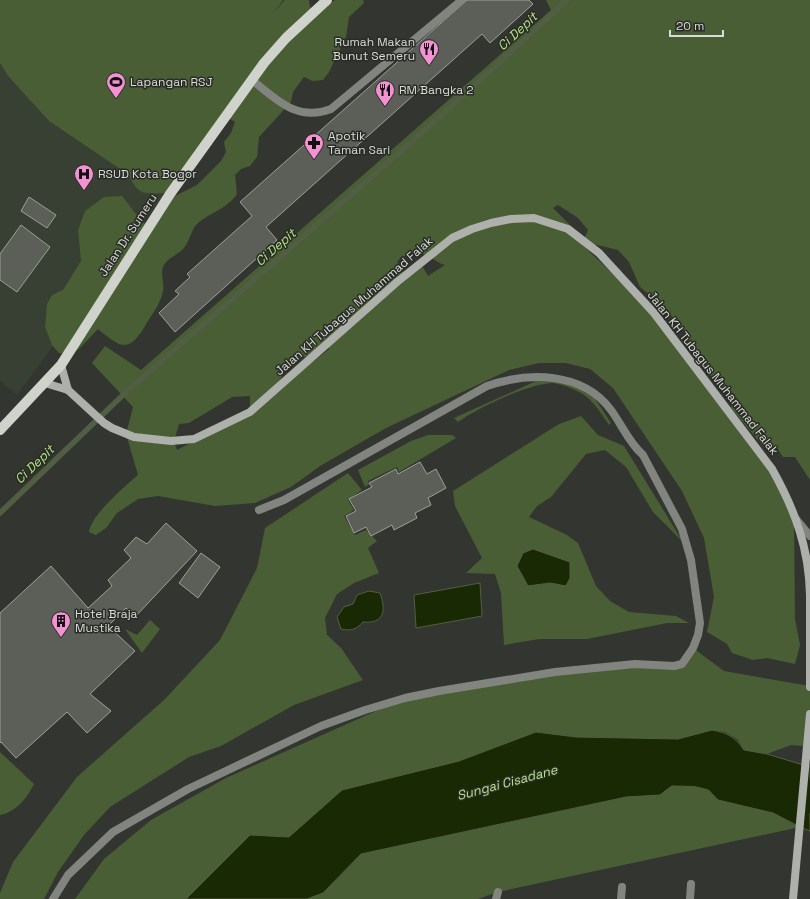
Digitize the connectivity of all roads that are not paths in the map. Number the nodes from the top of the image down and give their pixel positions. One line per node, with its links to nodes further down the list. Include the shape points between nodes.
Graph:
1 (462, 0): 3 (street, via 331,109 312,114 299,113 277,101)
2 (323, 1): 3 (main road, Jalan Dr. Sumeru, via 274,50)
3 (252, 80): 4 (main road, Jalan Dr. Sumeru, via 159,211)
4 (61, 365): 5 (main road, Jalan Dr. Sumeru); 6 (main road)
5 (45, 383): 6 (main road, Jalan KH Tubagus Muhammad Falak); 7 (main road, Jalan Dr. Sumeru)
6 (68, 390): 9 (main road, Jalan KH Tubagus Muhammad Falak, via 104,423 122,433 142,439 194,439 250,412 397,282 452,238 490,223 534,218 568,229 599,253 654,313 772,469)
7 (0, 430)
8 (259, 510): 17 (street, via 284,500 487,386 523,377 542,377 577,384 598,397 610,409 635,448 643,455 682,529 694,576 700,623 698,635 689,655 678,666 612,666 555,672 439,691 405,698 321,726 188,789 113,832 68,875)
9 (796, 519): 10 (street); 11 (main road, Jalan KH Tubagus Muhammad Falak, via 806,550)
10 (810, 536)
11 (810, 595): 12 (main road, Jalan KH Tubagus Muhammad Falak)
12 (810, 687)
13 (810, 714): 16 (main road)
14 (691, 884): 19 (street)
15 (622, 887): 18 (street)
16 (794, 896)
17 (53, 899)
18 (620, 899)
19 (690, 899)

